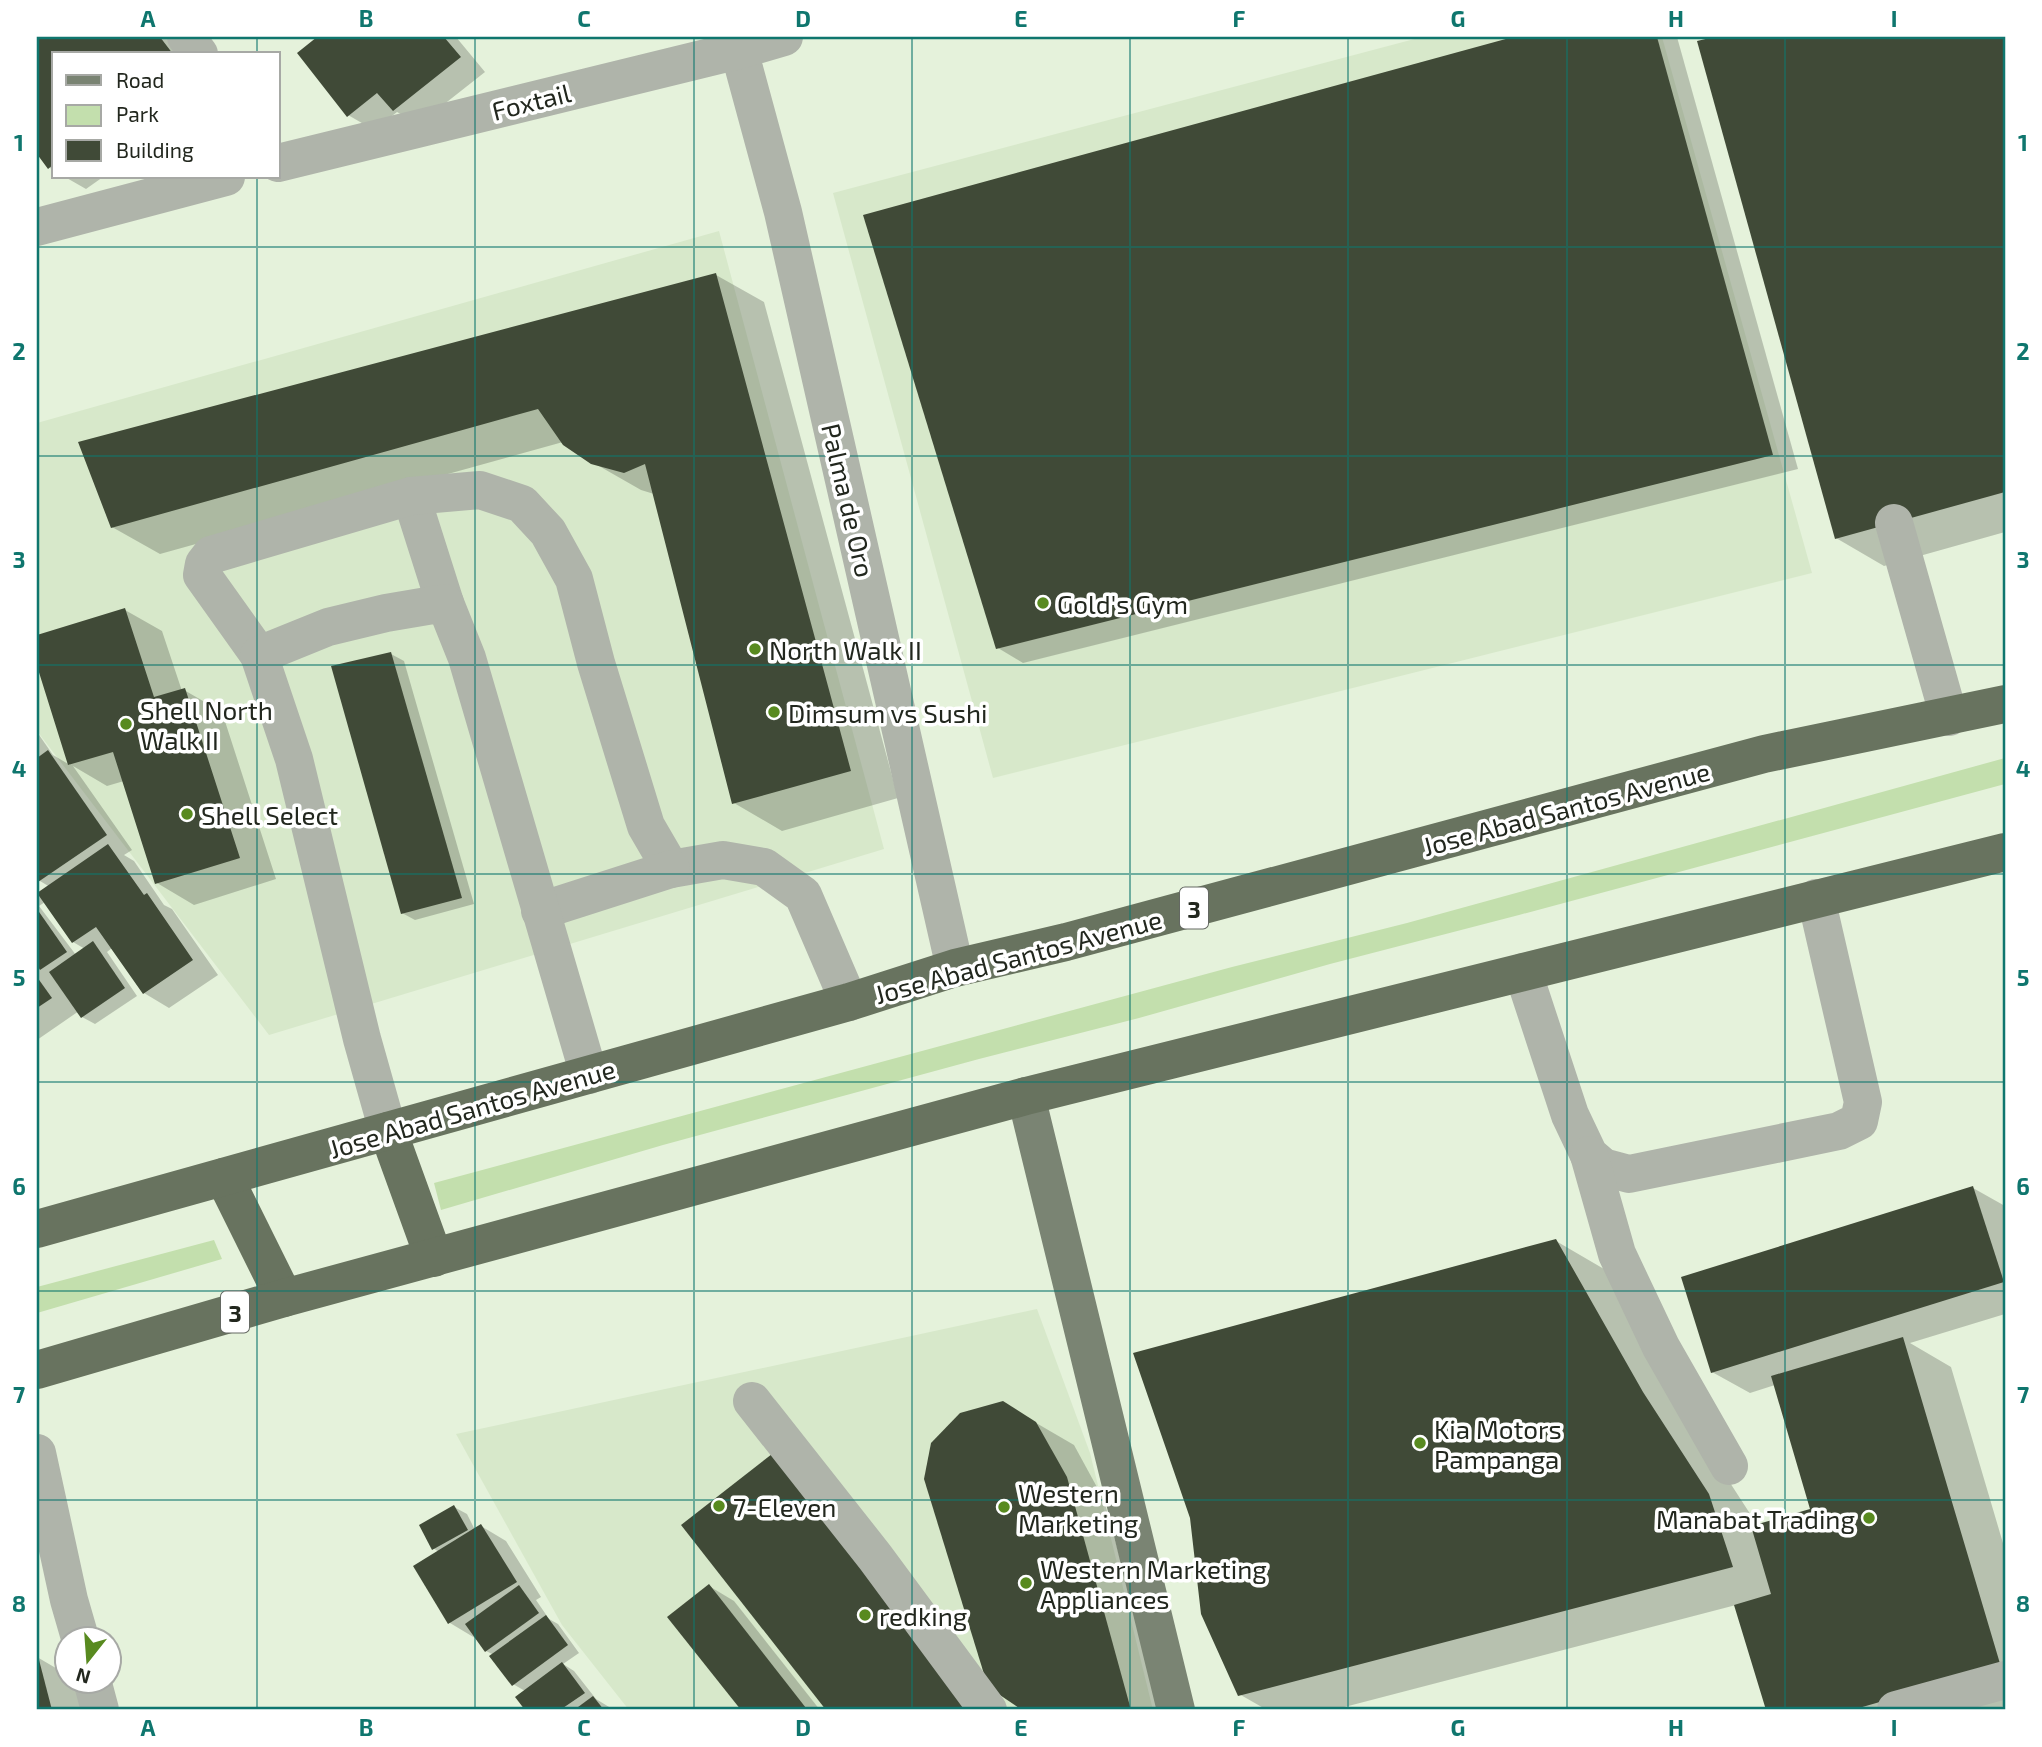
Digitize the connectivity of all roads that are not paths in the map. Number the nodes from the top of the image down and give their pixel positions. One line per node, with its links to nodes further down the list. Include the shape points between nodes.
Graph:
1 (186, 37): 4 (street)
2 (783, 37): 3 (street, Foxtail)
3 (734, 43): 5 (street, Foxtail); 18 (street, Palma de Oro, via 783,212)
4 (197, 52)
5 (280, 162)
6 (222, 178): 7 (street)
7 (37, 227)
8 (411, 496): 10 (street); 11 (street, via 211,555 202,575); 15 (street, via 480,491 522,505 548,532 574,579 646,826)
9 (1894, 523): 13 (street)
10 (445, 603): 11 (street, via 328,627); 17 (street, via 467,658)
11 (259, 655): 23 (street, via 294,759)
12 (2005, 704): 13 (highway, Jose Abad Santos Avenue / 3)
13 (1949, 717): 18 (highway, Jose Abad Santos Avenue / 3, via 1764,754)
14 (2005, 852): 16 (highway, 3)
15 (671, 869): 17 (street); 20 (street, via 723,860 764,867 803,895)
16 (1816, 898): 19 (highway, 3); 24 (street, via 1863,1102 1859,1121 1839,1131 1629,1174 1603,1167)
17 (540, 911): 21 (street)
18 (955, 968): 20 (highway, Jose Abad Santos Avenue / 3)
19 (1523, 972): 22 (highway, 3); 24 (street, via 1570,1115)
20 (849, 1002): 21 (highway, Jose Abad Santos Avenue / 3)
21 (589, 1075): 23 (highway, Jose Abad Santos Avenue / 3)
22 (1026, 1096): 27 (highway, 3); 36 (main road)
23 (388, 1131): 25 (highway, Jose Abad Santos Avenue / 3); 27 (highway)
24 (1588, 1154): 32 (street, via 1617,1254 1661,1347)
25 (224, 1177): 26 (highway, Jose Abad Santos Avenue / 3); 28 (highway)
26 (37, 1229)
27 (434, 1258): 28 (highway, 3)
28 (284, 1298): 29 (highway, 3)
29 (37, 1370)
30 (751, 1401): 35 (street)
31 (37, 1453): 33 (street)
32 (1729, 1466)
33 (76, 1624)
34 (2005, 1680): 37 (street)
35 (988, 1710)
36 (1176, 1710)
37 (1896, 1710)

